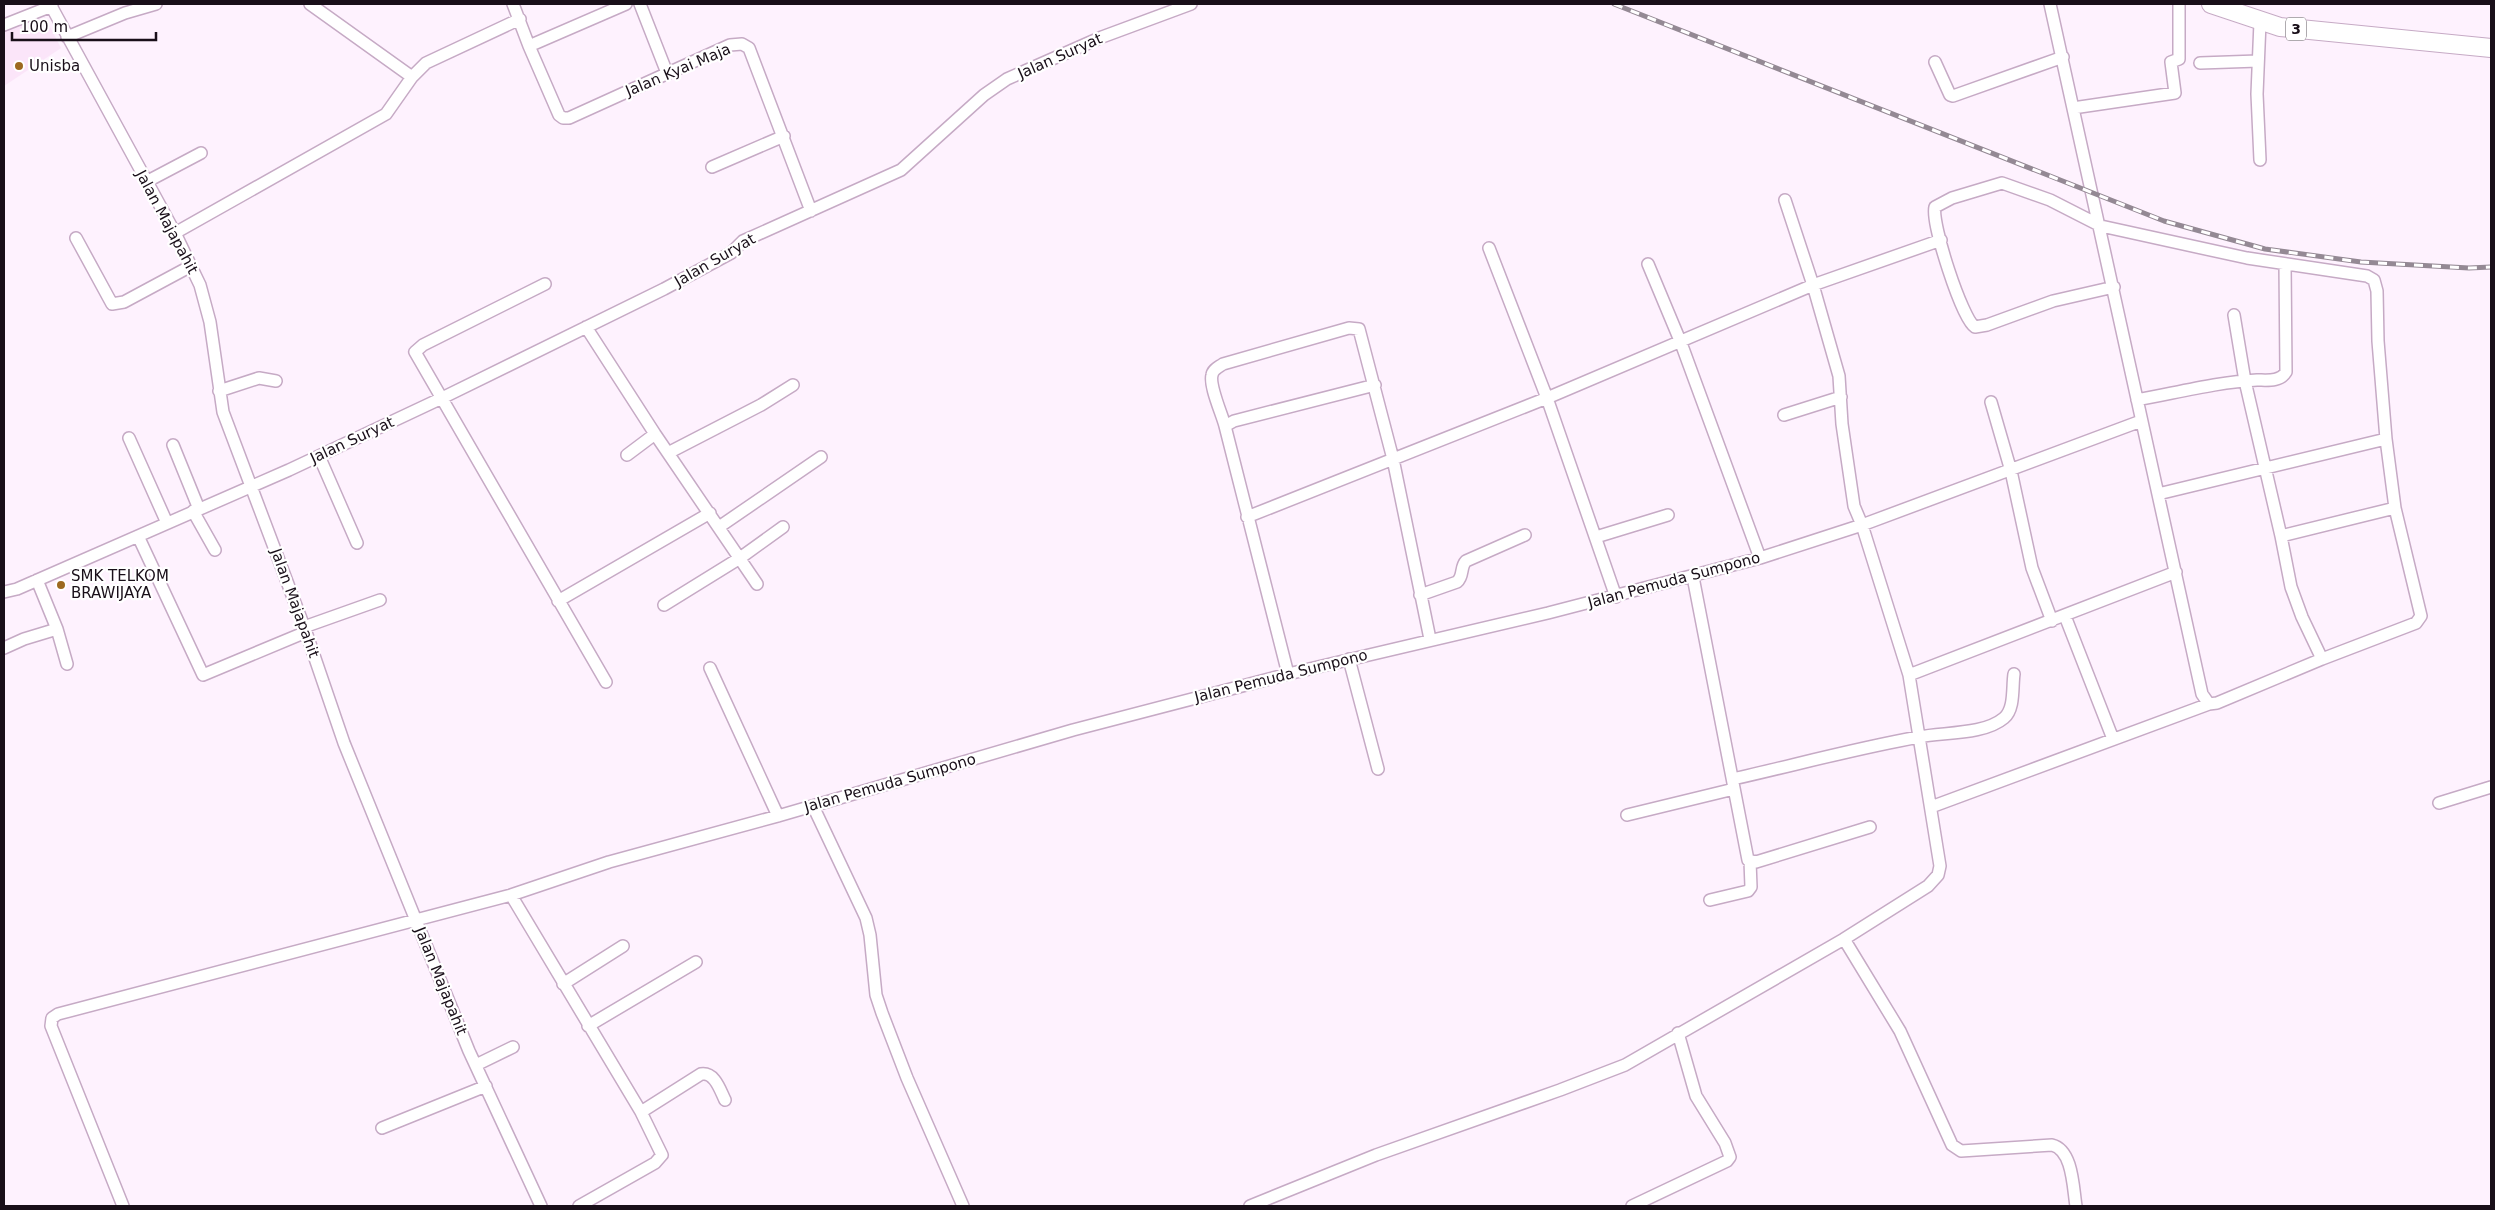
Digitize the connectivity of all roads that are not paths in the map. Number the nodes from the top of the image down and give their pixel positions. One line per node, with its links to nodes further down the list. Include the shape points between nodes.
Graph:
1 (156, 4): 14 (street)
2 (310, 4): 22 (street)
3 (513, 4): 11 (street, Jalan Kyai Maja)
4 (626, 4): 15 (street)
5 (640, 4): 21 (street)
6 (1191, 4): 30 (street, Jalan Suryat, via 1102,37 1007,78 901,170)
7 (2050, 4): 17 (street)
8 (2179, 4): 23 (street, via 2179,59 2171,62 2175,93)
9 (51, 5): 13 (street); 14 (street, Jalan Majapahit)
10 (2218, 5): 12 (highway, 3)
11 (520, 19): 15 (street, Jalan Kyai Maja); 22 (street, via 426,63)
12 (2260, 22): 16 (highway, 3, via 2317,32); 18 (street)
13 (4, 25)
14 (67, 37): 28 (street, Jalan Majapahit)
15 (529, 46): 21 (street, Jalan Kyai Maja, via 562,118 569,118)
16 (2491, 48)
17 (2063, 57): 19 (street, via 1953,96); 23 (street)
18 (2258, 61): 20 (street); 26 (street)
19 (1935, 62)
20 (2200, 63)
21 (667, 73): 24 (street, Jalan Kyai Maja, via 730,45 742,44 749,48 756,62)
22 (409, 81): 32 (street, via 386,114)
23 (2073, 108): 31 (street)
24 (784, 136): 27 (street); 30 (street, Jalan Kyai Maja)
25 (201, 153): 28 (street)
26 (2260, 160)
27 (712, 167)
28 (146, 182): 32 (street, Jalan Majapahit)
29 (1785, 200): 40 (street)
30 (812, 211): 43 (street, Jalan Suryat, via 743,241 731,253)
31 (2100, 226): 34 (street, via 2050,200 2002,183 1936,205 1934,215); 37 (street); 41 (street)
32 (175, 233): 38 (street, Jalan Majapahit)
33 (76, 238): 38 (street, via 112,304 131,299)
34 (1940, 240): 40 (street); 41 (street, via 1966,318 1975,326 1987,325 2053,300)
35 (1488, 248): 52 (street)
36 (1648, 264): 44 (street)
37 (2285, 264): 46 (street, via 2286,372 2276,379); 60 (street, via 2367,276 2374,280)
38 (191, 266): 49 (street, Jalan Majapahit, via 207,305)
39 (545, 284): 51 (street, via 418,349 416,357)
40 (1813, 285): 44 (street); 50 (street, via 1836,363)
41 (2114, 287): 53 (street)
42 (2234, 315): 46 (street)
43 (586, 327): 51 (street, Jalan Suryat); 58 (street)
44 (1680, 343): 52 (street); 87 (street)
45 (276, 380): 49 (street, via 259,378)
46 (2245, 381): 53 (street); 67 (street)
47 (794, 385): 62 (street)
48 (1375, 385): 57 (street, via 1234,421); 57 (street, via 1361,332 1358,328 1349,328 1215,369 1212,383); 66 (street)
49 (219, 391): 69 (street, Jalan Majapahit, via 223,412)
50 (1841, 397): 55 (street); 77 (street, via 1854,506)
51 (442, 398): 64 (street, Jalan Suryat); 96 (street)
52 (1547, 398): 66 (street); 83 (street)
53 (2137, 400): 56 (street)
54 (1991, 402): 68 (street)
55 (1784, 415)
56 (2141, 422): 68 (street, Jalan Pemuda Sumpono); 70 (street)
57 (1226, 426): 75 (street)
58 (655, 434): 62 (street); 63 (street)
59 (129, 438): 76 (street)
60 (2386, 439): 67 (street); 71 (street)
61 (173, 445): 72 (street)
62 (668, 454): 73 (street)
63 (627, 455)
64 (318, 456): 69 (street, Jalan Suryat); 84 (street)
65 (821, 457): 78 (street)
66 (1393, 459): 75 (street); 93 (street)
67 (2266, 467): 70 (street); 82 (street)
68 (2012, 472): 77 (street, Jalan Pemuda Sumpono); 99 (street, via 2032,568)
69 (251, 487): 72 (street, Jalan Suryat); 101 (street, Jalan Majapahit)
70 (2158, 494): 88 (street)
71 (2395, 508): 82 (street); 105 (street, via 2421,616 2416,624)
72 (196, 510): 76 (street, Jalan Suryat); 85 (street)
73 (710, 513): 78 (street); 96 (street)
74 (1668, 514): 83 (street)
75 (1247, 516): 108 (street)
76 (167, 522): 81 (street, Jalan Suryat)
77 (1862, 525): 87 (street, Jalan Pemuda Sumpono); 110 (street)
78 (719, 527): 86 (street)
79 (783, 527): 86 (street)
80 (1525, 535): 93 (street, via 1466,561 1462,578 1457,582)
81 (138, 536): 90 (street, Jalan Suryat); 101 (street, via 203,675)
82 (2281, 536): 105 (street, via 2296,603)
83 (1596, 537): 94 (street)
84 (357, 543)
85 (215, 550)
86 (740, 558): 91 (street); 97 (street)
87 (1760, 558): 89 (street, Jalan Pemuda Sumpono)
88 (2176, 572): 98 (street); 112 (street, via 2202,694)
89 (1693, 577): 94 (street, Jalan Pemuda Sumpono); 116 (street)
90 (37, 580): 92 (street, Jalan Suryat); 100 (street)
91 (757, 584)
92 (4, 592)
93 (1420, 595): 102 (street)
94 (1616, 596): 102 (street, Jalan Pemuda Sumpono)
95 (380, 600): 101 (street)
96 (558, 601): 111 (street)
97 (664, 605)
98 (2065, 616): 99 (street); 114 (street)
99 (2052, 621): 110 (street)
100 (56, 629): 103 (street); 106 (street)
101 (305, 630): 127 (street, Jalan Majapahit, via 344,743)
102 (1430, 639): 104 (street, Jalan Pemuda Sumpono)
103 (4, 648)
104 (1349, 659): 108 (street, Jalan Pemuda Sumpono); 115 (street)
105 (2322, 659): 112 (street)
106 (66, 664)
107 (710, 668): 122 (street)
108 (1288, 674): 119 (street, Jalan Pemuda Sumpono, via 1073,730)
109 (2014, 674): 113 (street, via 2011,705 2005,717 1959,734)
110 (1909, 675): 113 (street)
111 (606, 682)
112 (2208, 704): 114 (street)
113 (1919, 737): 116 (street); 120 (street)
114 (2113, 739): 120 (street)
115 (1378, 769)
116 (1733, 784): 121 (street); 124 (street, via 1746,854)
117 (2491, 787): 118 (street)
118 (2440, 803)
119 (813, 806): 122 (street, Jalan Pemuda Sumpono); 143 (street, via 866,918 876,995 902,1066)
120 (1931, 807): 128 (street, via 1940,866 1938,875 1919,892)
121 (1626, 815)
122 (778, 816): 125 (street, Jalan Pemuda Sumpono, via 609,862)
123 (1870, 827): 124 (street, via 1756,862)
124 (1750, 860): 126 (street, via 1751,887 1748,891)
125 (511, 895): 127 (street, Jalan Pemuda Sumpono); 131 (street)
126 (1710, 900)
127 (416, 920): 135 (street, Jalan Majapahit); 140 (street, Jalan Pemuda Sumpono, via 52,1018 54,1035)
128 (1844, 939): 133 (street); 146 (street, via 1900,1031 1950,1141 1962,1151 2052,1145 2060,1148 2066,1156)
129 (623, 946): 131 (street)
130 (696, 962): 132 (street)
131 (564, 984): 132 (street)
132 (588, 1026): 138 (street)
133 (1678, 1033): 144 (street, via 1625,1065 1376,1155); 145 (street, via 1698,1101 1728,1148 1727,1161)
134 (513, 1047): 135 (street)
135 (476, 1064): 136 (street, Jalan Majapahit)
136 (486, 1086): 139 (street); 141 (street, Jalan Majapahit)
137 (725, 1100): 138 (street, via 712,1076 706,1073)
138 (640, 1112): 142 (street, via 660,1148 662,1155 659,1161)
139 (382, 1128)
140 (123, 1206)
141 (541, 1206)
142 (579, 1206)
143 (963, 1206)
144 (1250, 1206)
145 (1632, 1206)
146 (2076, 1206)

